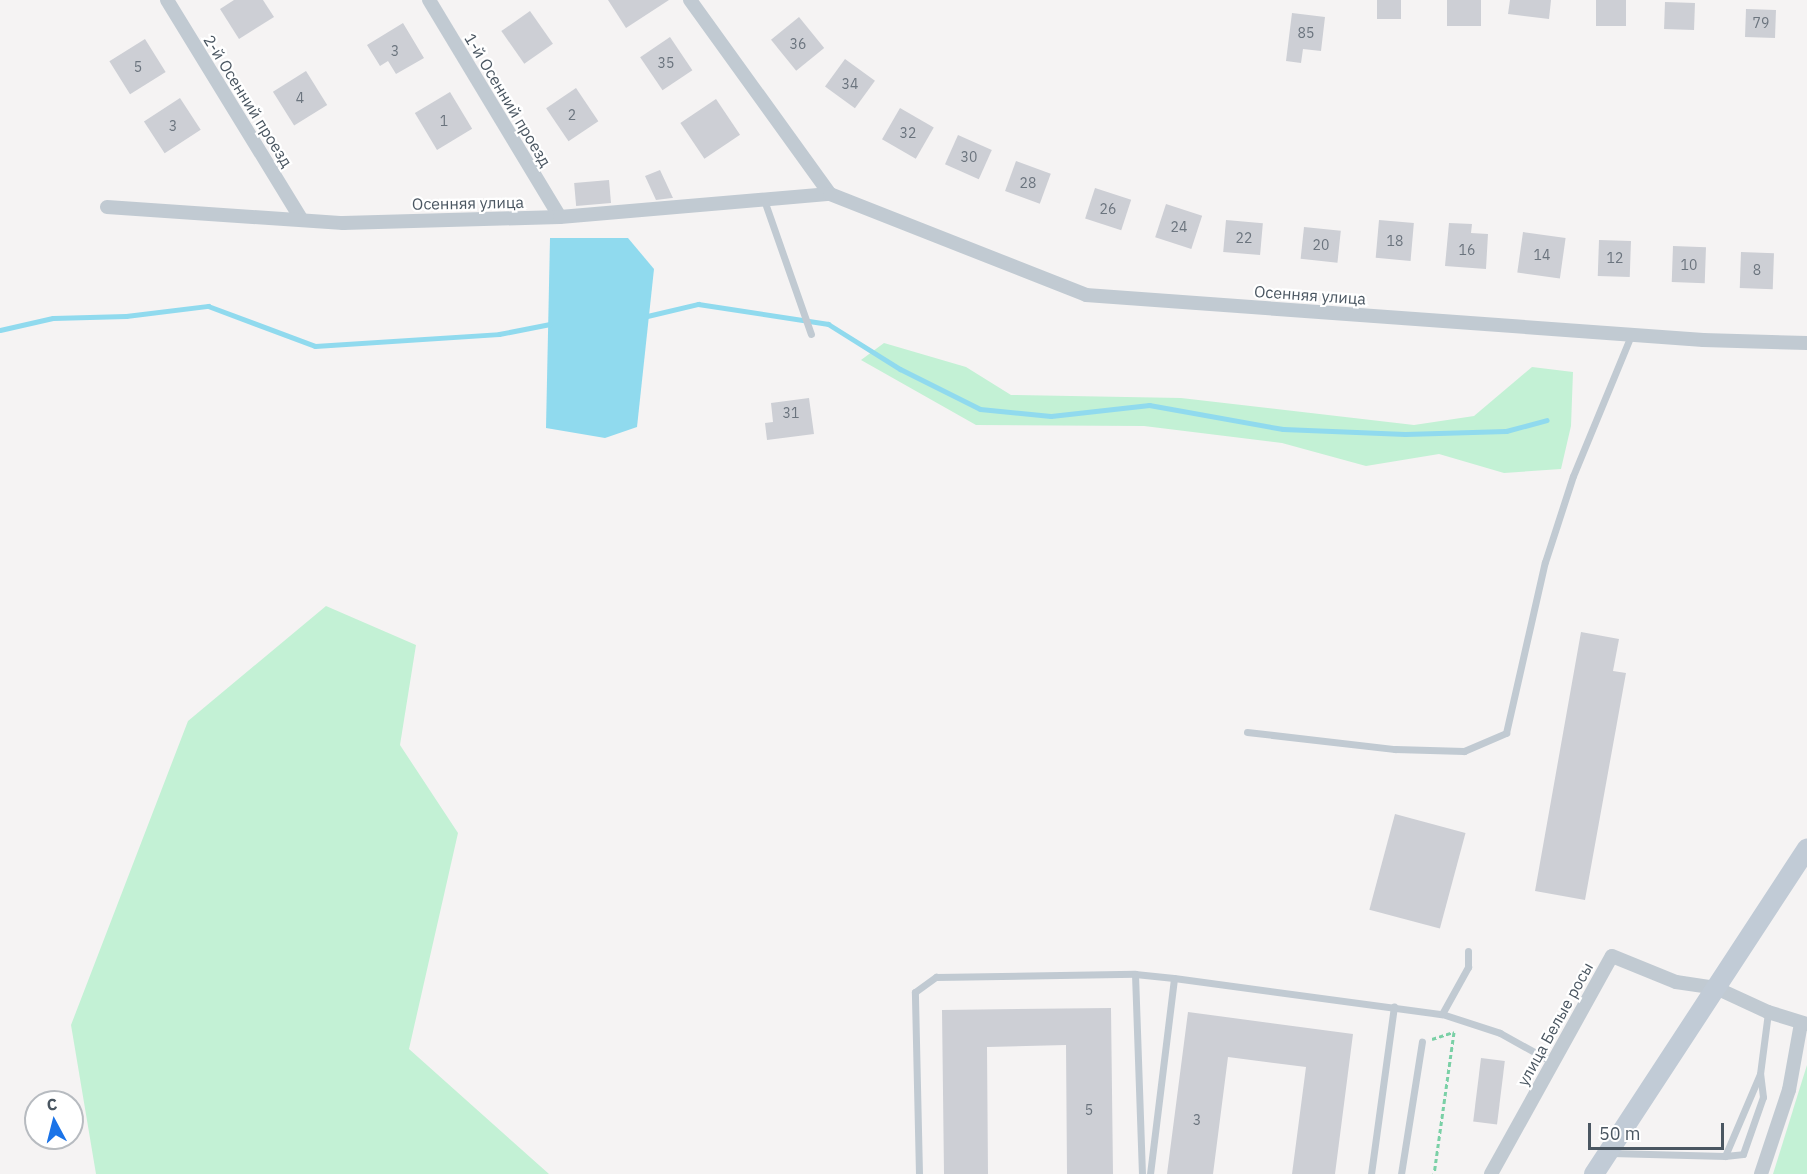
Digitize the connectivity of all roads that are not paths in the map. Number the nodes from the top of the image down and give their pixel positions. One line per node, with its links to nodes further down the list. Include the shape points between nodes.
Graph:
1 (166, 0): 8 (street, 2-й Осенний проезд)
2 (429, 0): 7 (street, 1-й Осенний проезд)
3 (690, 0): 4 (street)
4 (830, 194): 5 (street, Осенняя улица); 10 (street, Осенняя улица, via 1086,295)
5 (764, 200): 7 (street, Осенняя улица); 9 (lane)
6 (107, 207): 8 (street, Осенняя улица)
7 (560, 217): 8 (street, Осенняя улица, via 343,223)
8 (302, 220)
9 (811, 334)
10 (1631, 335): 11 (street, Осенняя улица); 12 (lane, via 1573,476 1545,562 1506,733 1464,751 1395,749)
11 (1807, 343)
12 (1247, 732)
13 (1807, 849): 17 (main road)
14 (1468, 951): 20 (lane, via 1468,967)
15 (1135, 974): 16 (lane); 27 (lane, via 936,977 915,992); 28 (lane)
16 (1174, 978): 18 (lane); 29 (lane)
17 (1716, 988): 19 (street); 23 (street, улица Белые росы, via 1676,982 1612,956); 25 (main road)
18 (1394, 1007): 20 (lane); 30 (lane)
19 (1768, 1012): 21 (street); 24 (lane, via 1762,1032 1765,1042)
20 (1442, 1014): 23 (lane, via 1500,1033)
21 (1804, 1024): 34 (street, via 1789,1090)
22 (1422, 1042): 31 (lane)
23 (1552, 1062): 32 (street, улица Белые росы)
24 (1760, 1074): 26 (lane); 26 (lane, via 1763,1097 1743,1154)
25 (1608, 1153): 26 (lane); 33 (main road)
26 (1725, 1156)
27 (919, 1174)
28 (1142, 1174)
29 (1150, 1174)
30 (1371, 1174)
31 (1401, 1174)
32 (1491, 1174)
33 (1594, 1174)
34 (1761, 1174)

